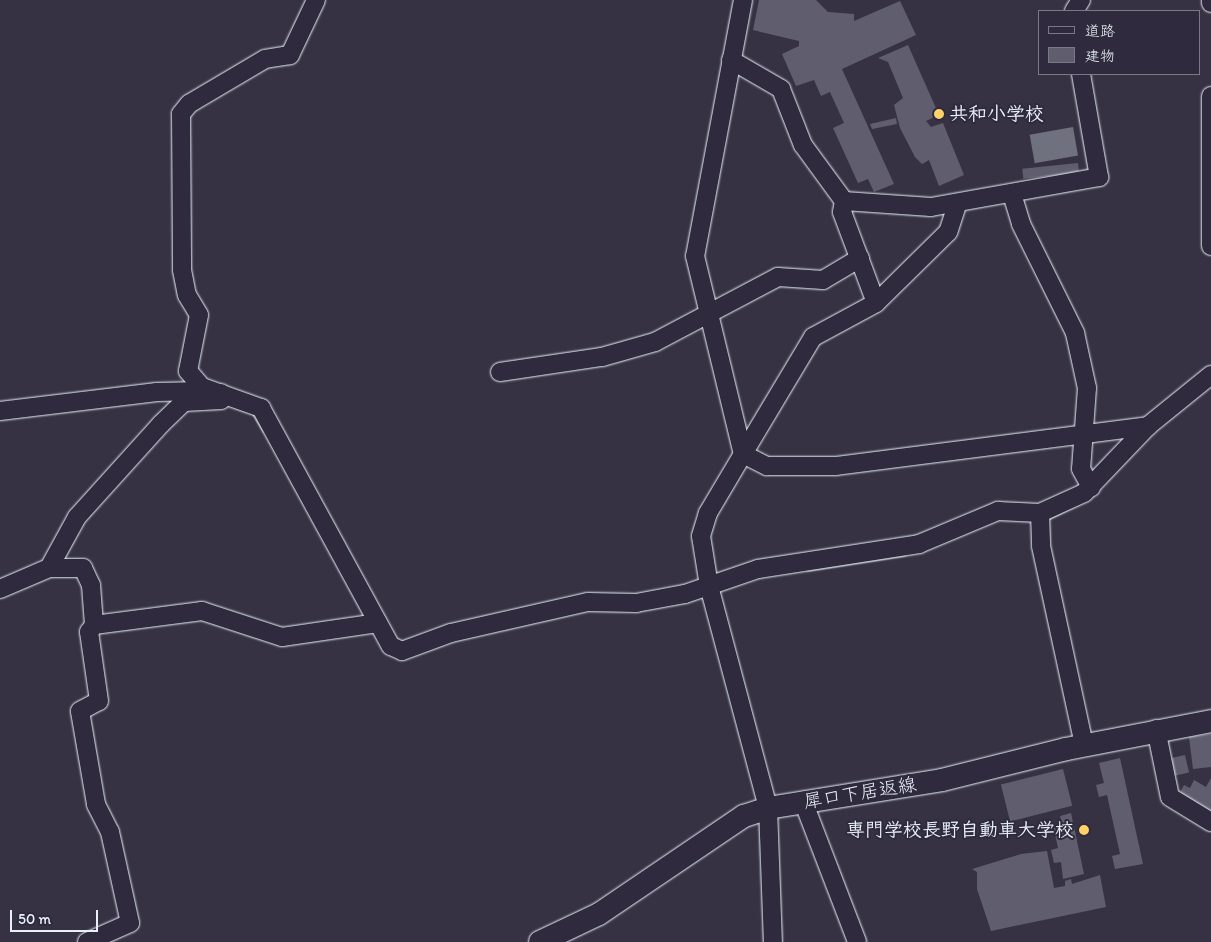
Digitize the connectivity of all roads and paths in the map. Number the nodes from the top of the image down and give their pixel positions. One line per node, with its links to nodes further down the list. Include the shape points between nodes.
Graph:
1 (316, 0): 15 (street, via 290,55 265,59 189,104 181,114 182,270 187,295 198,315 188,371 202,387)
2 (744, 0): 3 (street)
3 (732, 60): 7 (street, via 781,89 803,145); 12 (street, via 695,256)
4 (1081, 75): 6 (street, via 1099,177)
5 (1211, 96): 9 (street)
6 (1012, 194): 8 (street); 18 (street, via 1022,224 1075,333 1087,388)
7 (844, 201): 8 (street); 10 (street, via 842,212)
8 (957, 205): 11 (street, via 948,232)
9 (1211, 246)
10 (860, 258): 11 (street); 12 (street, via 823,280 778,277)
11 (876, 303): 19 (street, via 813,337)
12 (709, 314): 13 (street, via 656,342 602,357); 19 (street)
13 (500, 372)
14 (1211, 375): 17 (street)
15 (221, 393): 16 (street, via 157,392); 22 (street, via 221,400 184,402 106,479 76,517); 25 (street, via 261,408)
16 (0, 411)
17 (1148, 426): 18 (street); 20 (street)
18 (1085, 433): 19 (street, via 836,466 767,466); 20 (street, via 1081,469)
19 (743, 454): 23 (street, via 708,513 701,536)
20 (1091, 487): 21 (street)
21 (1040, 513): 23 (street, via 998,511 919,544 758,569); 29 (street, via 1041,546)
22 (49, 568): 24 (street); 26 (street, via 82,568 91,585)
23 (709, 586): 25 (street, via 636,604 588,602 450,633 402,651 392,646); 31 (street)
24 (0, 589)
25 (374, 624): 26 (street, via 282,637 202,611)
26 (94, 625): 33 (street, via 89,632 99,701 80,711 96,804 110,832 130,923)
27 (1211, 721): 28 (main road, 犀口下居返線)
28 (1156, 729): 29 (main road, 犀口下居返線); 32 (street, via 1170,797)
29 (1084, 745): 30 (main road, 犀口下居返線, via 942,780)
30 (803, 801): 31 (main road, 犀口下居返線); 36 (street)
31 (768, 808): 34 (main road, 犀口下居返線, via 744,816 599,914); 35 (street)
32 (1211, 822)
33 (87, 942)
34 (540, 942)
35 (773, 942)
36 (857, 942)

